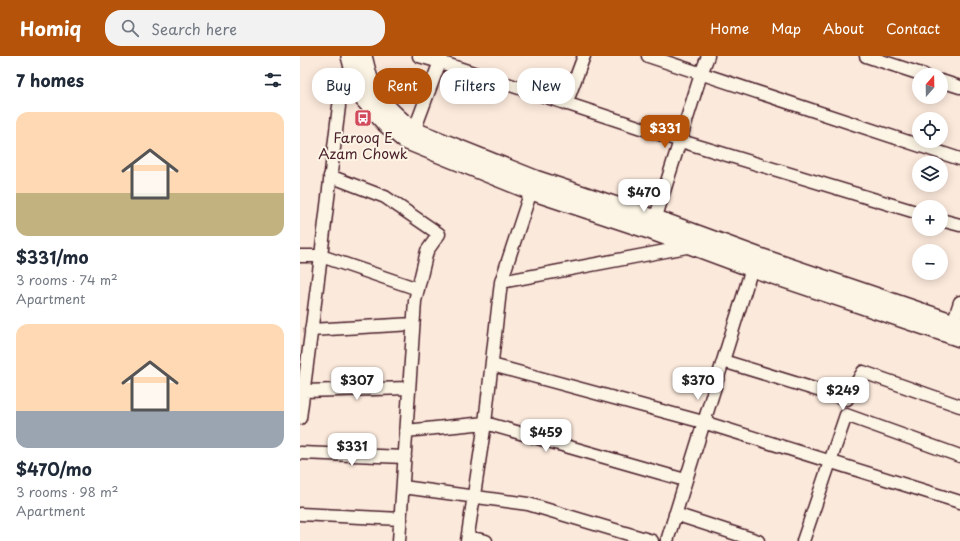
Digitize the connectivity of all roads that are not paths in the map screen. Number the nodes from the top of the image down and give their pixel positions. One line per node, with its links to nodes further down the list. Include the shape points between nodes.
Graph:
1 (350, 56): 20 (street, via 363,98 386,124 405,140 454,159)
2 (363, 56): 17 (street, via 374,91 395,115)
3 (419, 56): 8 (street)
4 (584, 56): 11 (street)
5 (648, 56): 10 (street)
6 (708, 56): 10 (street)
7 (866, 56): 9 (street)
8 (441, 59): 13 (street); 17 (street)
9 (912, 71)
10 (702, 74): 18 (street); 19 (street)
11 (575, 80)
12 (948, 83): 14 (street)
13 (517, 86)
14 (960, 87)
15 (566, 104): 18 (street)
16 (339, 106): 21 (street)
17 (414, 131): 20 (street)
18 (681, 141): 23 (street); 25 (street)
19 (960, 159)
20 (500, 172): 22 (street); 25 (street, via 535,179)
21 (330, 176): 29 (street); 33 (street, via 385,197 439,234 427,251)
22 (531, 191): 25 (street); 32 (street)
23 (912, 211)
24 (948, 222): 26 (street)
25 (654, 225): 27 (street); 31 (street, via 696,235)
26 (960, 225)
27 (692, 246): 30 (street); 32 (street)
28 (300, 256): 29 (street)
29 (321, 256): 33 (street); 37 (street)
30 (752, 268): 31 (street); 39 (street)
31 (809, 280): 36 (street); 38 (street)
32 (501, 282): 40 (street)
33 (418, 289): 35 (street)
34 (960, 302): 36 (street)
35 (413, 324): 37 (street); 41 (street)
36 (957, 324)
37 (312, 330): 42 (street)
38 (960, 338)
39 (722, 361): 43 (street, via 846,399 863,372); 45 (street)
40 (492, 365): 45 (street); 46 (street)
41 (409, 388): 42 (street); 47 (street)
42 (304, 391): 44 (street)
43 (960, 406)
44 (300, 418)
45 (703, 422): 51 (street); 52 (street)
46 (486, 423): 47 (street); 52 (street); 54 (street)
47 (406, 432): 50 (street)
48 (300, 453): 50 (street)
49 (960, 456): 51 (street, via 846,415)
50 (404, 457): 53 (street)
51 (830, 462): 55 (street); 65 (street)
52 (685, 480): 57 (street)
53 (403, 487): 54 (street); 58 (street)
54 (474, 497): 59 (street); 62 (street, via 528,504)
55 (960, 502)
56 (300, 514): 58 (street)
57 (675, 514): 63 (street); 64 (street)
58 (400, 518): 60 (street)
59 (468, 539): 61 (street)
60 (399, 541)
61 (486, 541)
62 (652, 541)
63 (666, 541)
64 (758, 541)
65 (803, 541)

